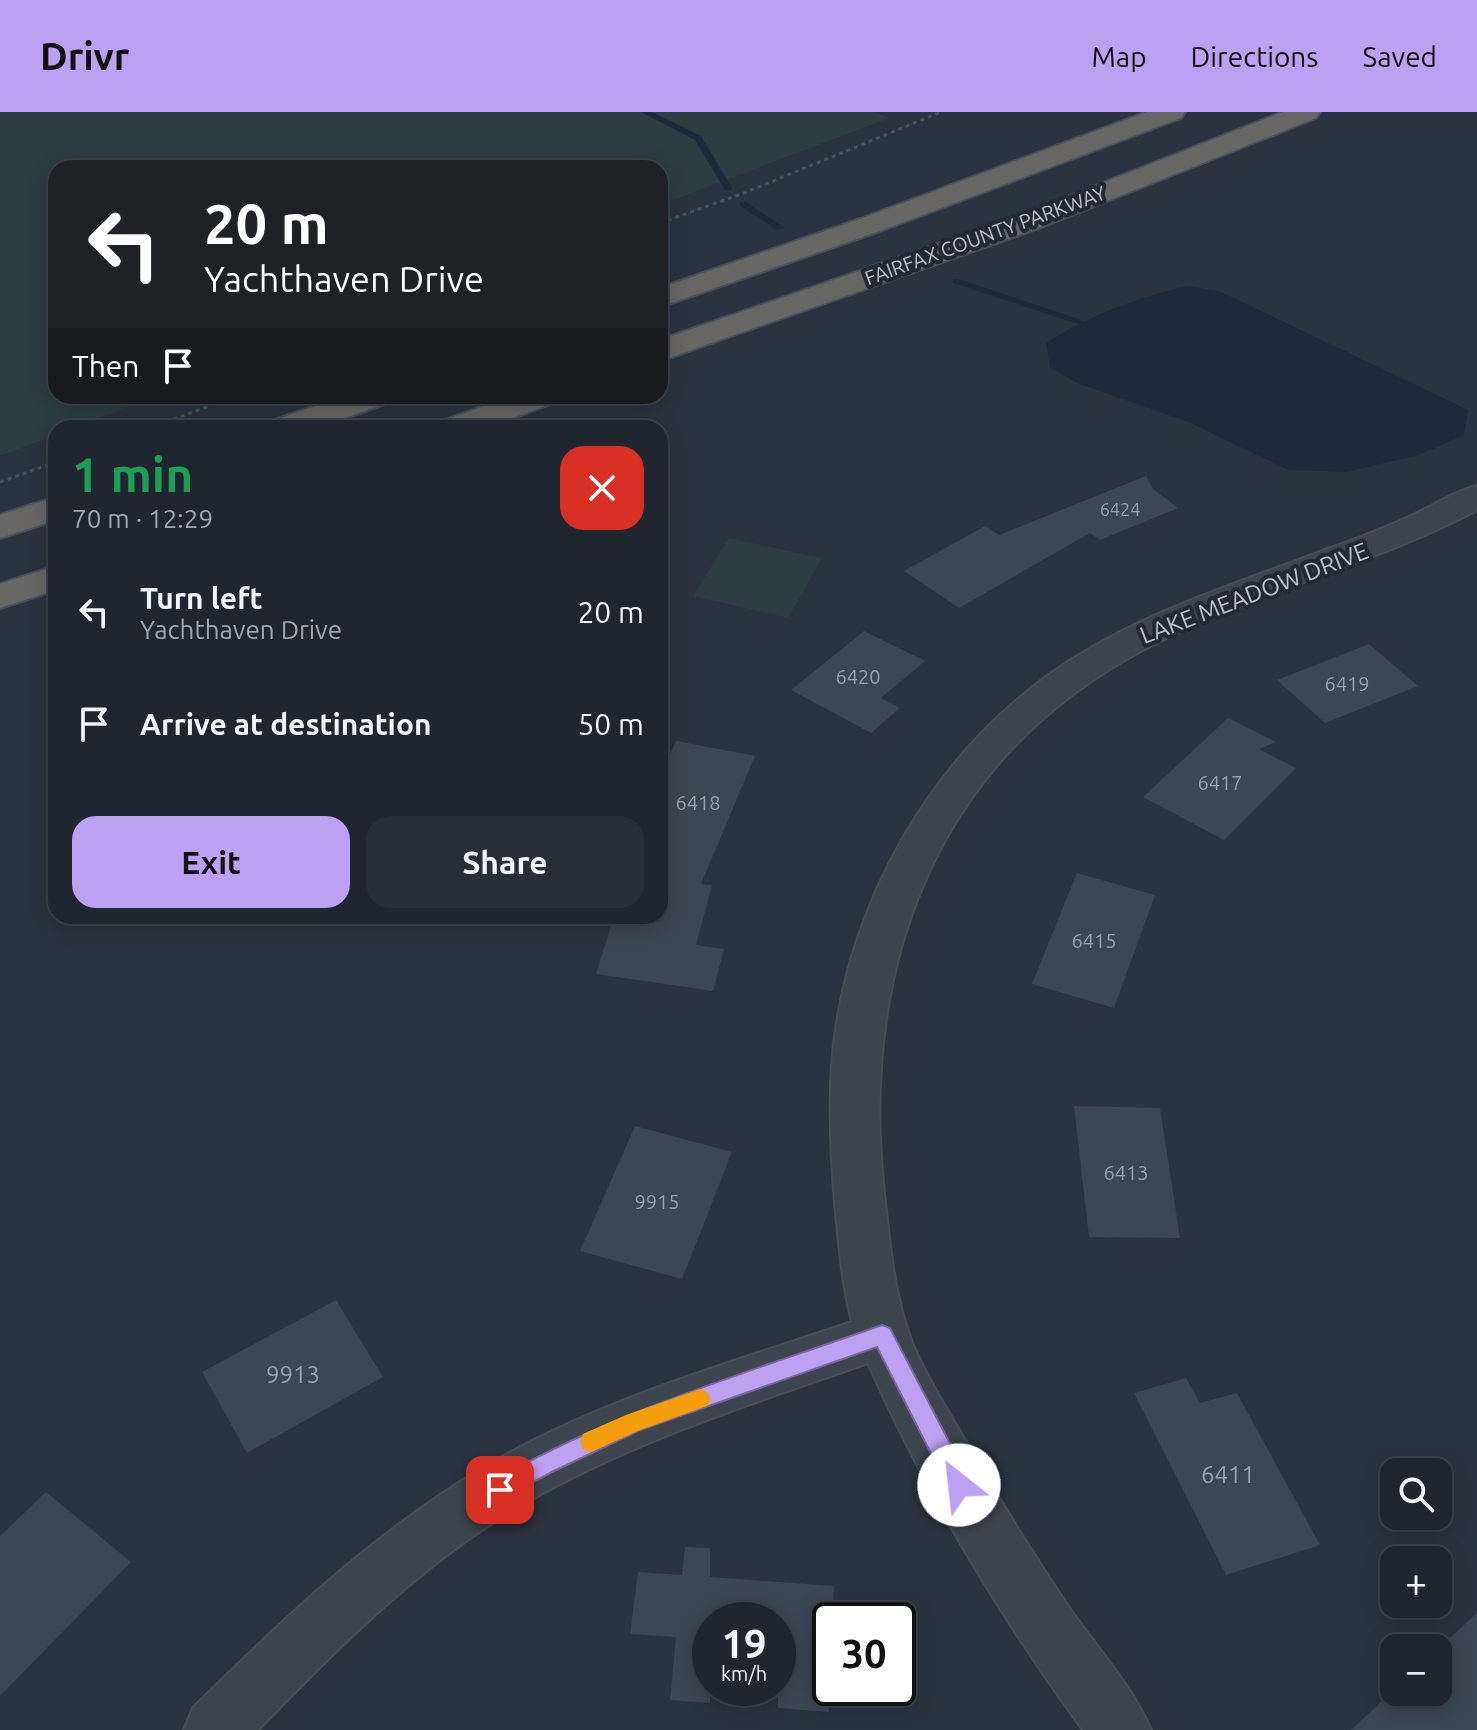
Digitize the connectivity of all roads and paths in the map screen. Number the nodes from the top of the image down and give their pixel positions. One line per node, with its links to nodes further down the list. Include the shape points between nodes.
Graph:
1 (941, 112): 4 (path)
2 (1172, 112): 5 (highway)
3 (1307, 112): 6 (highway, FAIRFAX COUNTY PARKWAY, via 1029,222)
4 (668, 220)
5 (668, 295)
6 (668, 348)
7 (214, 404): 10 (path)
8 (353, 404): 11 (highway)
9 (520, 404): 12 (highway)
10 (172, 420)
11 (307, 420)
12 (476, 420)
13 (48, 465): 14 (path)
14 (0, 482)
15 (1477, 496): 20 (street, LAKE MEADOW DRIVE, via 1415,529 1218,601 1118,647 1030,711 948,800 895,891 863,1004 854,1088 854,1168)
16 (48, 511): 17 (highway)
17 (0, 527)
18 (48, 580): 19 (highway)
19 (0, 597)
20 (882, 1335): 21 (street, via 634,1422 543,1464 456,1515 318,1625); 22 (street, LAKE MEADOW DRIVE, via 989,1541)
21 (215, 1730)
22 (1120, 1730)

